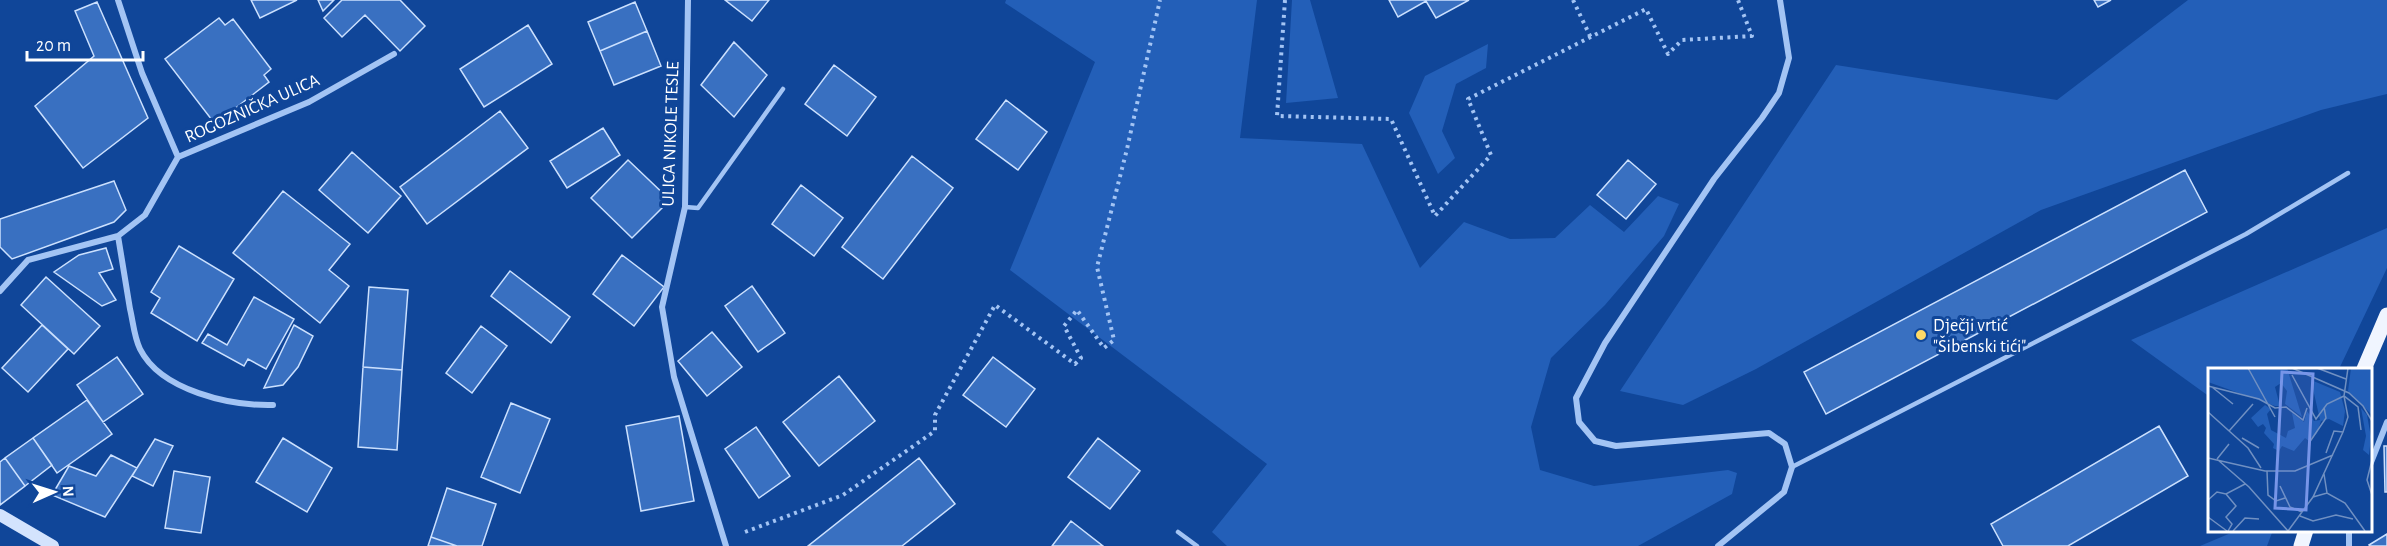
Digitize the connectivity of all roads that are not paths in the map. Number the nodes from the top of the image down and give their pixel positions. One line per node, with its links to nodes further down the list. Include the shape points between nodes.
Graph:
1 (118, 0): 6 (street, via 142,73)
2 (688, 0): 8 (street, ULICA NIKOLE TESLE)
3 (1780, 0): 16 (street, via 1789,57 1779,93 1714,179 1605,343 1576,398 1579,422 1595,441 1616,446 1769,433 1785,444)
4 (394, 54): 6 (street, ROGOZNIČKA ULICA, via 309,102)
5 (783, 89): 8 (lane, via 698,208)
6 (178, 157): 9 (street, ROGOZNIČKA ULICA, via 145,215)
7 (2348, 173): 16 (lane, via 2246,234)
8 (685, 207): 20 (street, ULICA NIKOLE TESLE, via 662,308 674,377)
9 (118, 236): 10 (street, ROGOZNIČKA ULICA, via 28,260); 13 (street, via 139,348 150,364 175,382 211,399 251,406)
10 (0, 291)
11 (2387, 315): 12 (main road)
12 (2364, 368)
13 (273, 405)
14 (2387, 422): 15 (street)
15 (2372, 460)
16 (1792, 466): 23 (street, via 1784,492)
17 (0, 515): 21 (street)
18 (2306, 531): 24 (main road)
19 (1178, 532): 22 (lane)
20 (725, 543)
21 (53, 546)
22 (1197, 546)
23 (1718, 546)
24 (2301, 546)

